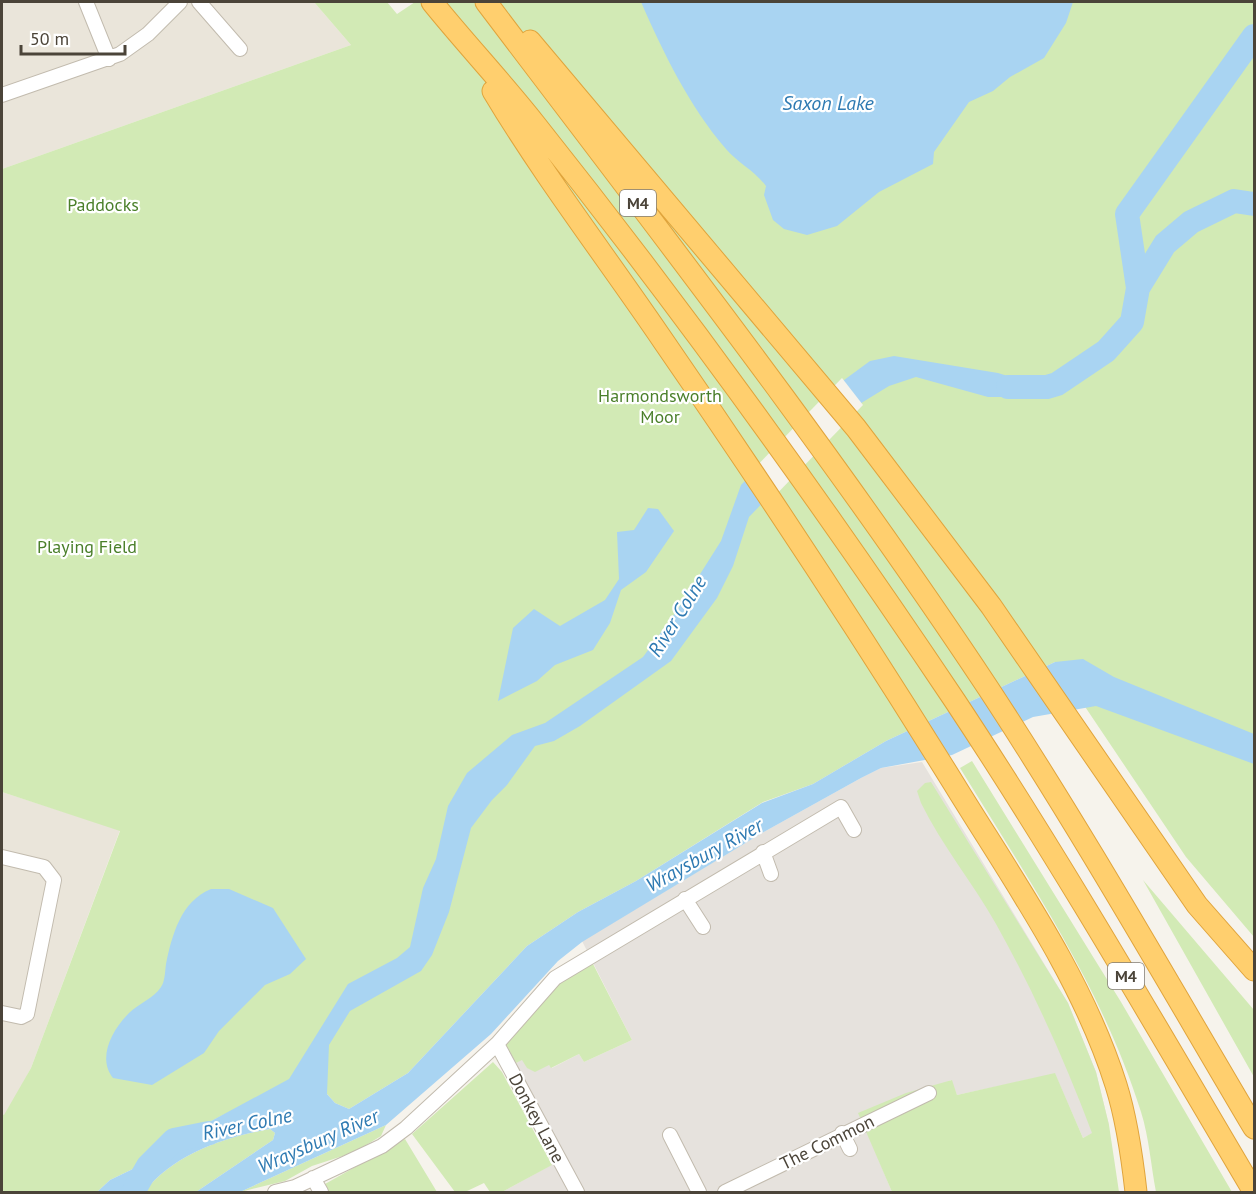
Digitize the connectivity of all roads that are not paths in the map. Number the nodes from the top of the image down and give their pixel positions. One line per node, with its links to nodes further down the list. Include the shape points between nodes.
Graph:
1 (86, 2): 9 (street)
2 (180, 2): 9 (street, via 148,34)
3 (199, 2): 8 (street)
4 (432, 2): 7 (highway, M4)
5 (486, 2): 21 (highway, M4, via 791,405 987,688 1129,915)
6 (492, 2): 17 (highway, via 546,57 856,428 1035,669 1190,896)
7 (464, 42): 32 (highway, via 530,153 604,254 775,506 912,717 1054,950 1090,1019 1113,1077 1125,1120); 33 (highway, M4, via 534,123 766,429 956,703 1131,984)
8 (240, 49)
9 (109, 59): 10 (street)
10 (2, 95)
11 (854, 830): 12 (street, via 841,807)
12 (763, 852): 14 (street); 15 (street)
13 (2, 857): 18 (street, via 44,867 54,880 27,1014 21,1017)
14 (771, 874)
15 (685, 899): 16 (street); 19 (street, via 555,978)
16 (703, 927)
17 (1254, 970)
18 (2, 1013)
19 (497, 1044): 25 (street, via 382,1146); 29 (street, Donkey Lane)
20 (930, 1093): 22 (street, The Common)
21 (1254, 1128)
22 (842, 1133): 24 (street); 26 (street, The Common)
23 (670, 1135): 30 (street)
24 (850, 1149)
25 (313, 1178): 27 (street); 28 (street)
26 (744, 1188): 31 (street, The Common)
27 (275, 1192)
28 (321, 1192)
29 (577, 1192)
30 (699, 1192)
31 (725, 1192)
32 (1136, 1192)
33 (1254, 1192)

